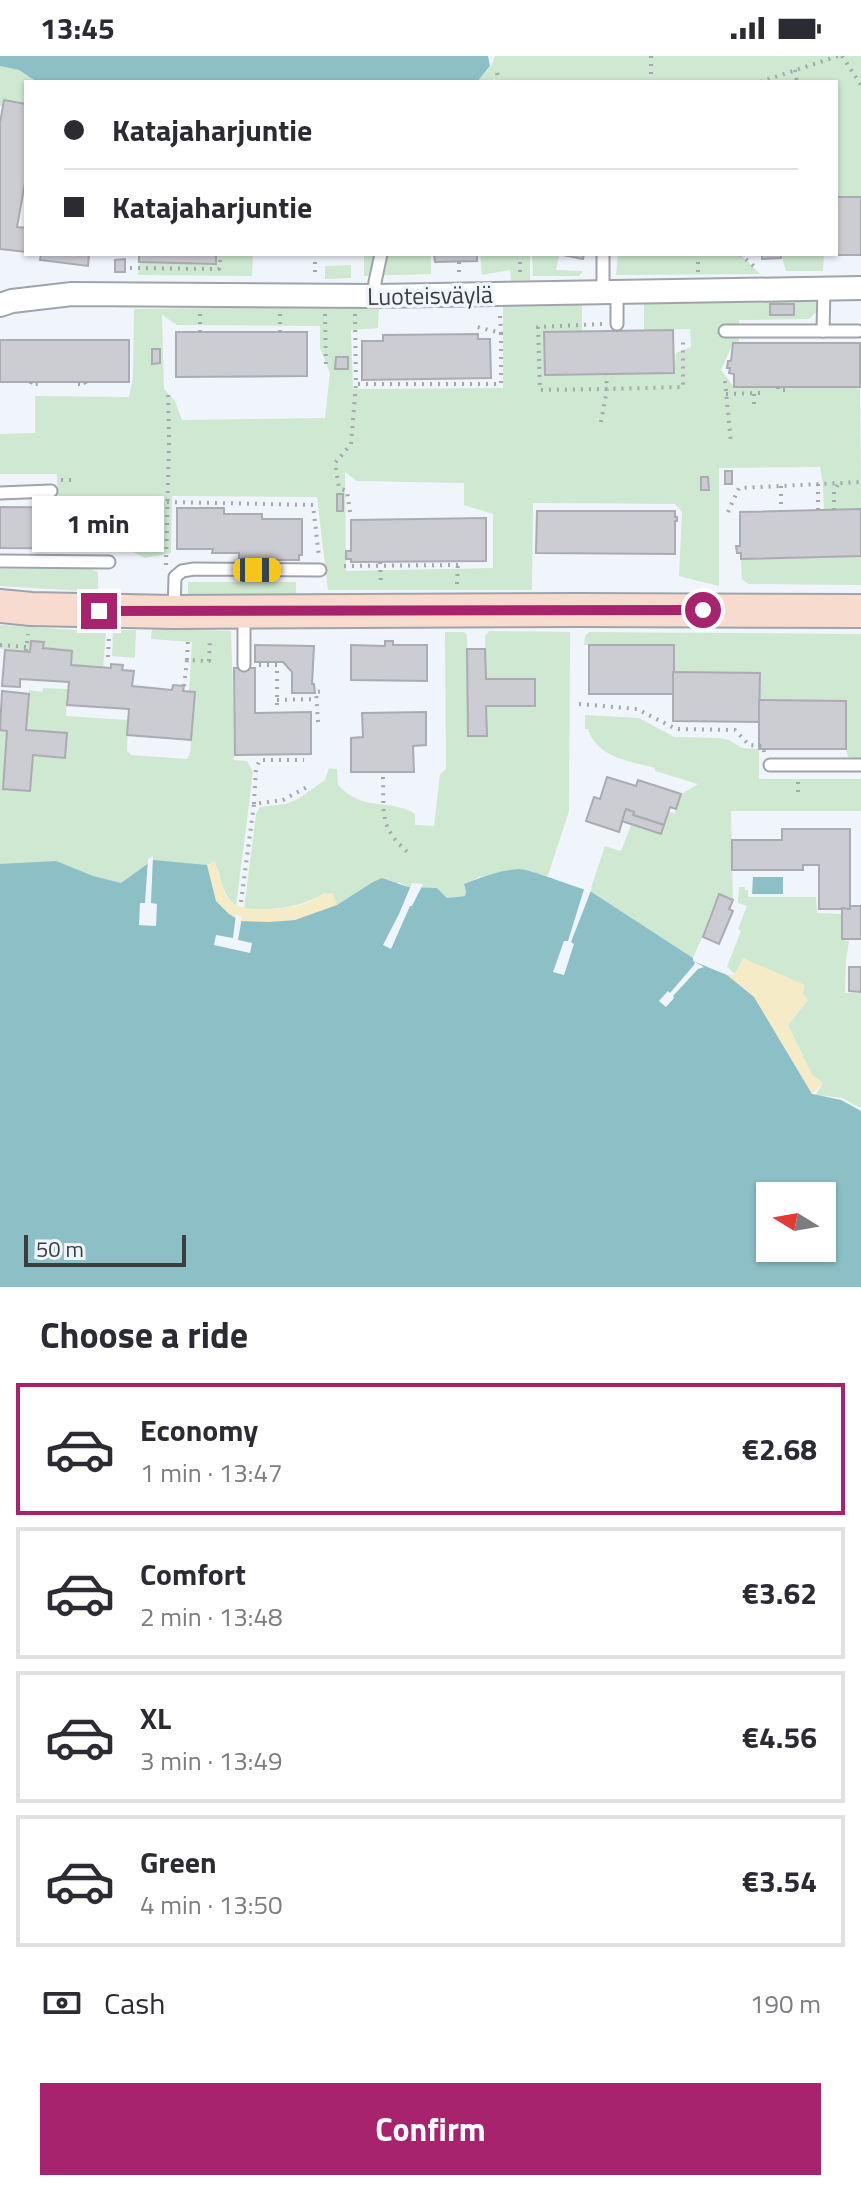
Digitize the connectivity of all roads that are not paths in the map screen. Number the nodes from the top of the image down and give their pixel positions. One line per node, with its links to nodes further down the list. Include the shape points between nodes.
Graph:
1 (381, 256): 6 (lane, via 375,282)
2 (603, 256): 5 (lane)
3 (824, 288): 4 (street, Luoteisväylä); 5 (street, Luoteisväylä); 10 (lane)
4 (861, 288)
5 (610, 292): 6 (street, Luoteisväylä); 8 (lane)
6 (365, 296): 7 (street, Luoteisväylä, via 72,294)
7 (2, 300)
8 (617, 324)
9 (725, 331): 10 (lane)
10 (823, 331): 11 (lane)
11 (858, 331)
12 (51, 491): 13 (lane)
13 (0, 493)
14 (0, 561): 15 (lane)
15 (109, 562)
16 (320, 570): 20 (lane, via 182,571 175,577)
17 (0, 606): 20 (street)
18 (244, 611): 19 (street); 20 (street); 21 (lane)
19 (861, 611)
20 (174, 612)
21 (244, 665)
22 (770, 765): 23 (lane)
23 (861, 765)

